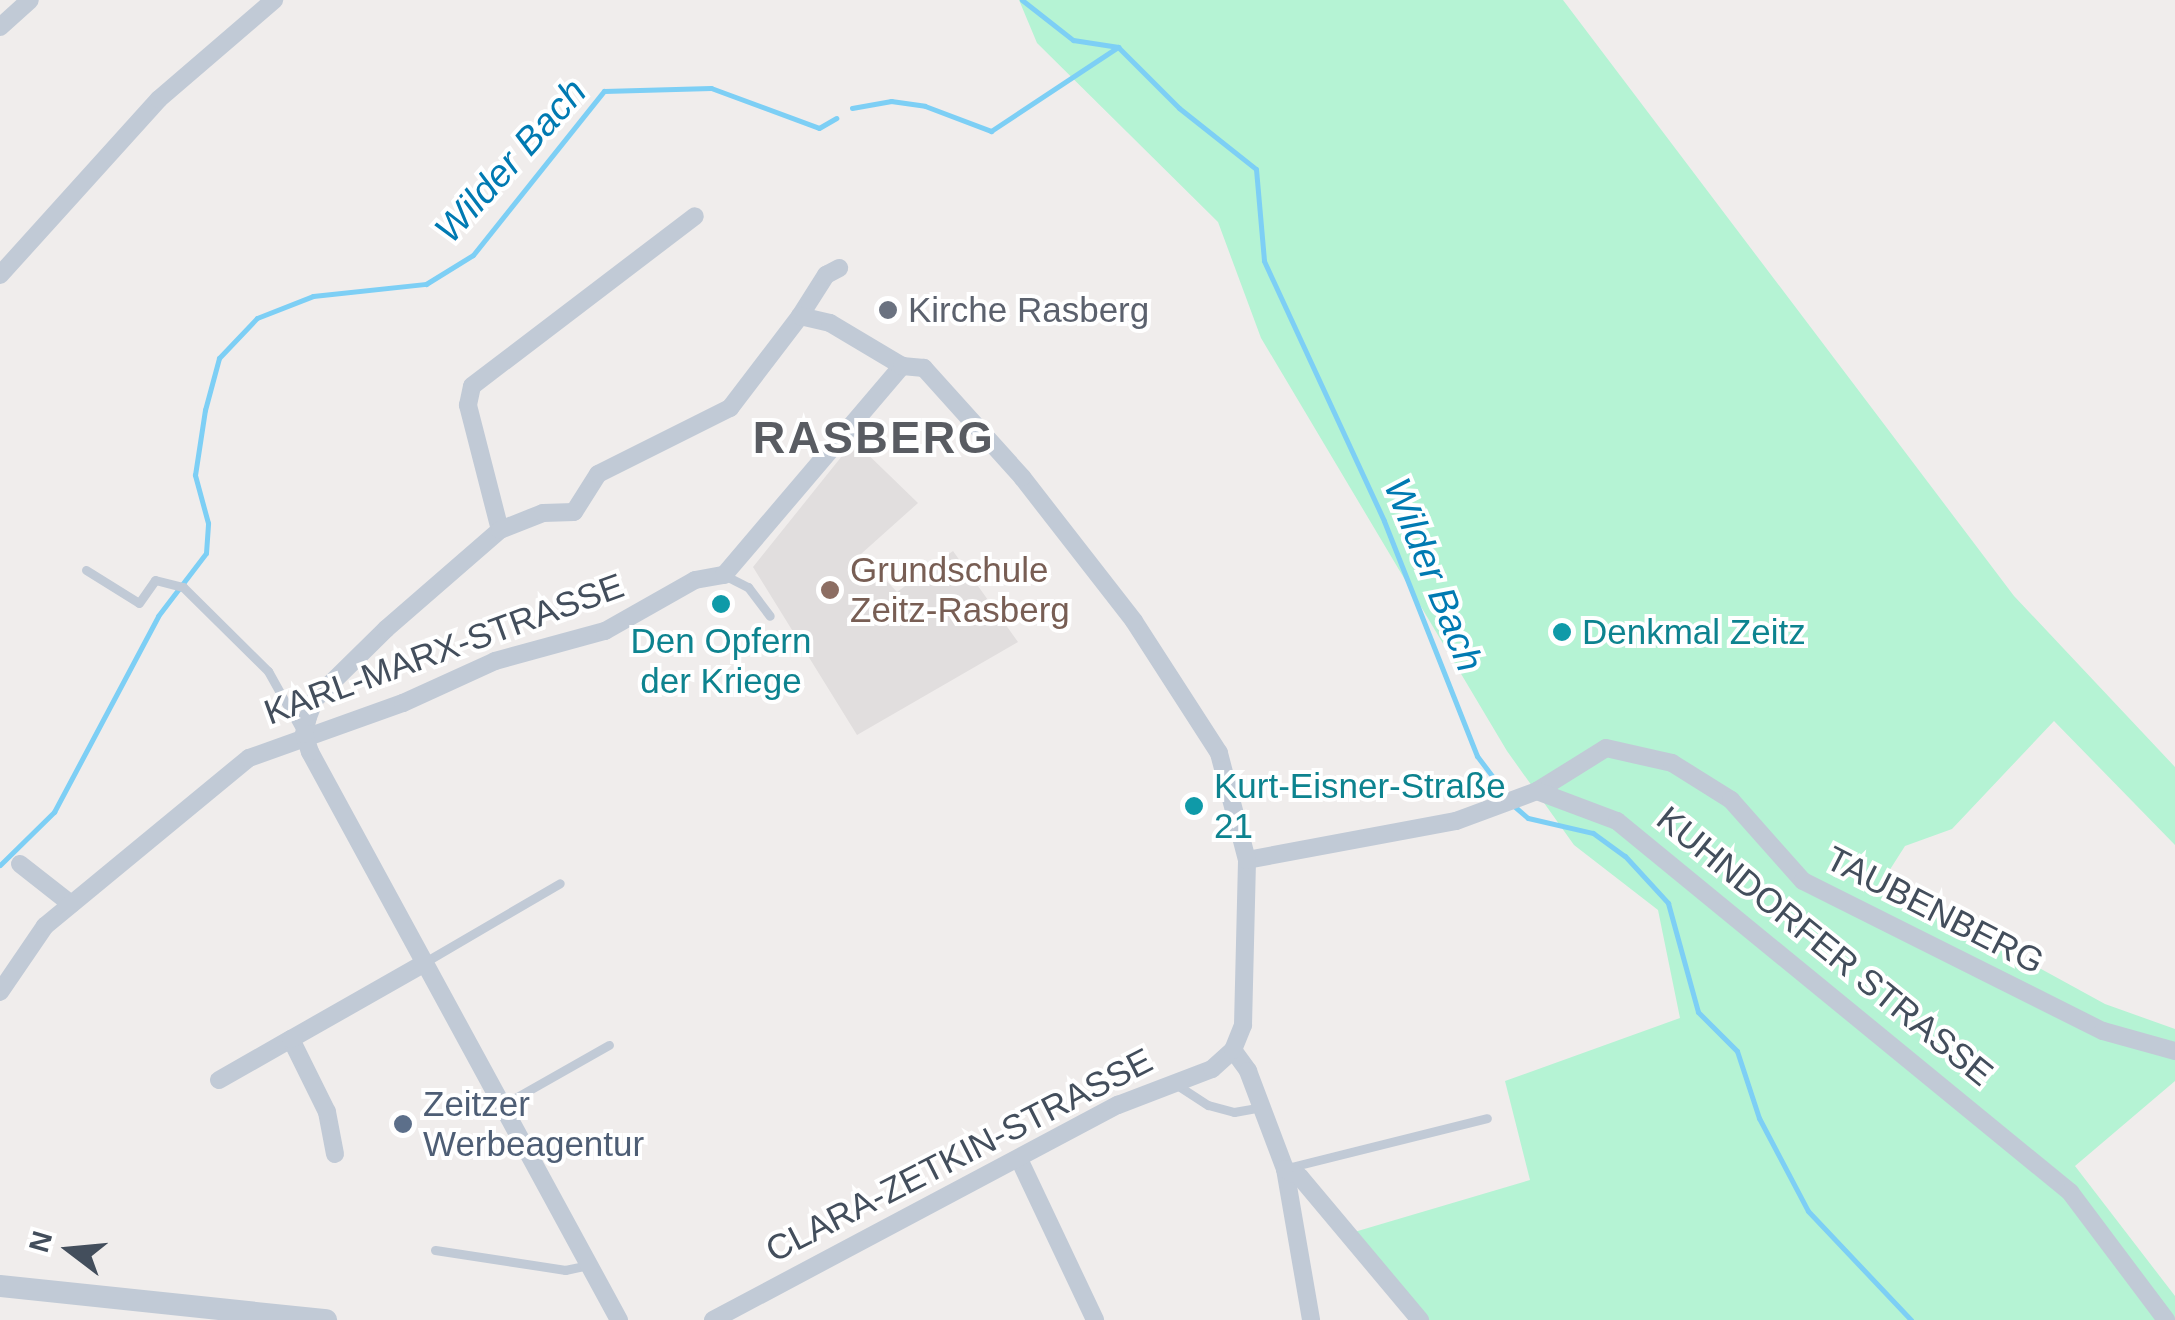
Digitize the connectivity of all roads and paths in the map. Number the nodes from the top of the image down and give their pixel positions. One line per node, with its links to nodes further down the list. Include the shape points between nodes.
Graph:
1 (30, 0): 3 (street)
2 (268, 2): 6 (street, via 158,99)
3 (0, 28)
4 (695, 216): 9 (street, via 472,386 468,406)
5 (839, 268): 7 (street, via 826,275)
6 (0, 275)
7 (800, 316): 8 (street, via 830,323); 9 (street, via 730,408 598,474 574,512 544,512)
8 (902, 366): 11 (street); 15 (street, via 924,368 967,414 1134,621 1219,753)
9 (500, 530): 13 (street, via 315,699)
10 (86, 570): 13 (lane, via 139,603 155,580 183,587 268,672)
11 (724, 576): 12 (lane, via 748,586); 13 (street, KARL-MARX-STRASSE, via 694,580 605,631 494,661 403,703)
12 (770, 616)
13 (304, 734): 18 (street, KARL-MARX-STRASSE, via 249,758); 19 (street)
14 (1530, 793): 15 (street, via 1444,824); 24 (street, TAUBENBERG, via 1606,748 1672,763 1732,800 1803,881 2103,1030); 42 (street, KUHNDORFER STRASSE, via 1617,820 1652,843 1971,1106 2070,1192)
15 (1247, 860): 23 (street, via 1244,1014)
16 (20, 864): 18 (street)
17 (560, 883): 19 (lane)
18 (71, 904): 20 (street, KARL-MARX-STRASSE, via 30,942)
19 (422, 964): 21 (street); 27 (street)
20 (0, 992)
21 (291, 1038): 25 (street); 30 (street, via 327,1112)
22 (610, 1045): 27 (lane)
23 (1234, 1050): 26 (street, CLARA-ZETKIN-STRASSE); 28 (street)
24 (2175, 1051)
25 (219, 1080)
26 (1175, 1083): 28 (lane, via 1208,1105 1234,1112); 31 (street, CLARA-ZETKIN-STRASSE, via 1118,1105)
27 (501, 1106): 34 (street)
28 (1262, 1107): 32 (street)
29 (1487, 1118): 32 (lane)
30 (335, 1154)
31 (1019, 1159): 38 (street, CLARA-ZETKIN-STRASSE); 39 (street)
32 (1285, 1169): 40 (street); 41 (street, via 1300,1176)
33 (436, 1250): 34 (lane, via 565,1270)
34 (588, 1264): 37 (street)
35 (0, 1286): 36 (street)
36 (326, 1320)
37 (618, 1320)
38 (714, 1320)
39 (1095, 1320)
40 (1310, 1320)
41 (1420, 1320)
42 (2166, 1320)

